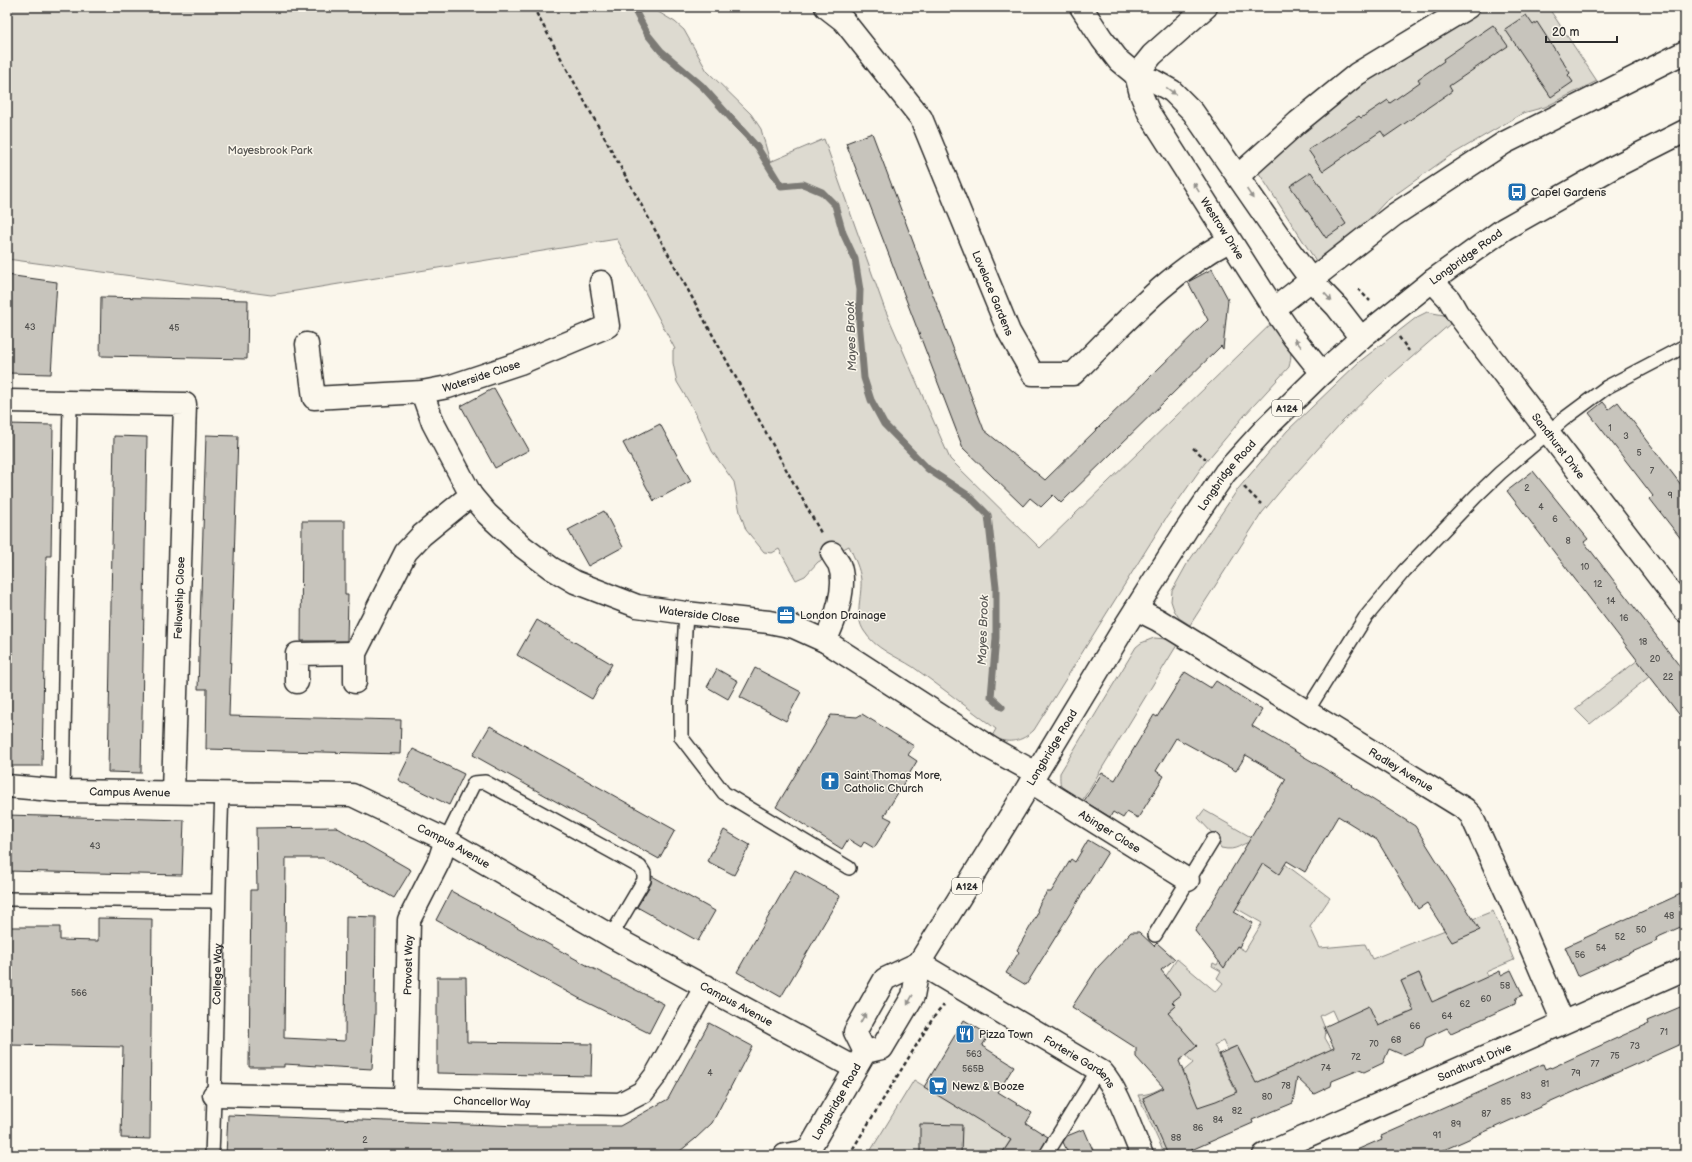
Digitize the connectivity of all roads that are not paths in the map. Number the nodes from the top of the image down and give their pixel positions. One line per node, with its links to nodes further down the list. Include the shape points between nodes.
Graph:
1 (826, 7): 9 (street, Lovelace Gardens, via 844,21 921,118 1009,332 1033,374 1073,374 1159,290 1188,267)
2 (1081, 7): 6 (street, via 1106,45 1119,61)
3 (1206, 7): 6 (street, via 1152,55)
4 (1468, 7): 8 (street, via 1357,74)
5 (1685, 52): 10 (street, via 1504,143 1394,215)
6 (1136, 75): 8 (street, one-way to 8, via 1172,91 1193,112); 9 (street, Westrow Drive, one-way to 6, via 1149,113)
7 (1685, 131): 11 (street, Longbridge Road / A124, via 1612,168 1504,229)
8 (1238, 176): 10 (street, one-way to 10)
9 (1229, 241): 13 (street, Westrow Drive)
10 (1312, 281): 13 (street); 14 (street, one-way to 14, via 1337,307)
11 (1432, 281): 14 (street, Longbridge Road / A124); 21 (street, Sandhurst Drive)
12 (601, 282): 18 (street, Waterside Close, via 608,326 520,363 448,387)
13 (1274, 309): 17 (street, Westrow Drive, one-way to 13)
14 (1361, 338): 17 (street, Longbridge Road / A124)
15 (307, 344): 18 (street, Waterside Close, via 314,398)
16 (1685, 346): 21 (lane, via 1607,387 1564,419)
17 (1322, 373): 24 (street, Longbridge Road / A124, via 1264,430 1226,473)
18 (422, 392): 22 (street, Waterside Close, via 433,423)
19 (7, 401): 20 (street)
20 (70, 403): 34 (lane); 35 (street, Fellowship Close, via 185,404)
21 (1549, 434): 25 (street, Sandhurst Drive); 31 (lane, via 1500,473 1404,571 1365,618)
22 (471, 495): 26 (street, Waterside Close, via 487,514 523,547 575,582 637,606); 28 (street, via 422,535 406,552)
23 (832, 553): 27 (street, via 839,565 842,581 838,606)
24 (1136, 609): 31 (street, Radley Avenue); 32 (street, Longbridge Road / A124)
25 (1685, 611)
26 (686, 613): 27 (street, Waterside Close, via 794,627); 39 (lane, via 681,738 724,793)
27 (825, 641): 32 (street, Waterside Close)
28 (355, 653): 29 (street, via 297,654); 30 (street)
29 (297, 682)
30 (355, 682)
31 (1307, 711): 48 (street, Radley Avenue, via 1471,815)
32 (1034, 778): 40 (street, Abinger Close); 45 (street, Longbridge Road / A124)
33 (7, 786): 34 (street, Campus Avenue)
34 (64, 790): 35 (street, Campus Avenue)
35 (173, 792): 36 (street, Campus Avenue)
36 (222, 793): 37 (street, Campus Avenue, via 352,794); 42 (lane, College Way)
37 (446, 840): 44 (street, Campus Avenue); 44 (lane, via 474,783 485,782 640,867 644,873 644,880); 52 (street, Provost Way, via 439,861 409,920)
38 (1213, 840): 40 (lane)
39 (849, 868)
40 (1188, 880): 43 (lane)
41 (7, 900): 42 (lane)
42 (217, 901): 51 (lane, College Way)
43 (1155, 935)
44 (611, 936): 47 (street, Campus Avenue)
45 (919, 963): 49 (street, Longbridge Road / A124, one-way to 49, via 913,996 882,1048); 49 (street, Longbridge Road, one-way to 45, via 855,1032 885,979); 50 (street, Forterie Gardens)
46 (1685, 969): 48 (street, Sandhurst Drive)
47 (706, 986): 49 (street, Campus Avenue); 52 (street, Chancellor Way, via 656,1075 643,1092 620,1104)
48 (1563, 1022): 58 (street, Sandhurst Drive)
49 (860, 1060): 53 (street, Longbridge Road)
50 (1098, 1070): 56 (lane); 57 (street, Forterie Gardens, via 1107,1078)
51 (214, 1095): 52 (street, Chancellor Way); 54 (lane, College Way)
52 (405, 1099)
53 (808, 1153): 55 (street, Longbridge Road)
54 (212, 1155)
55 (785, 1155)
56 (1046, 1155)
57 (1142, 1155)
58 (1264, 1155)

